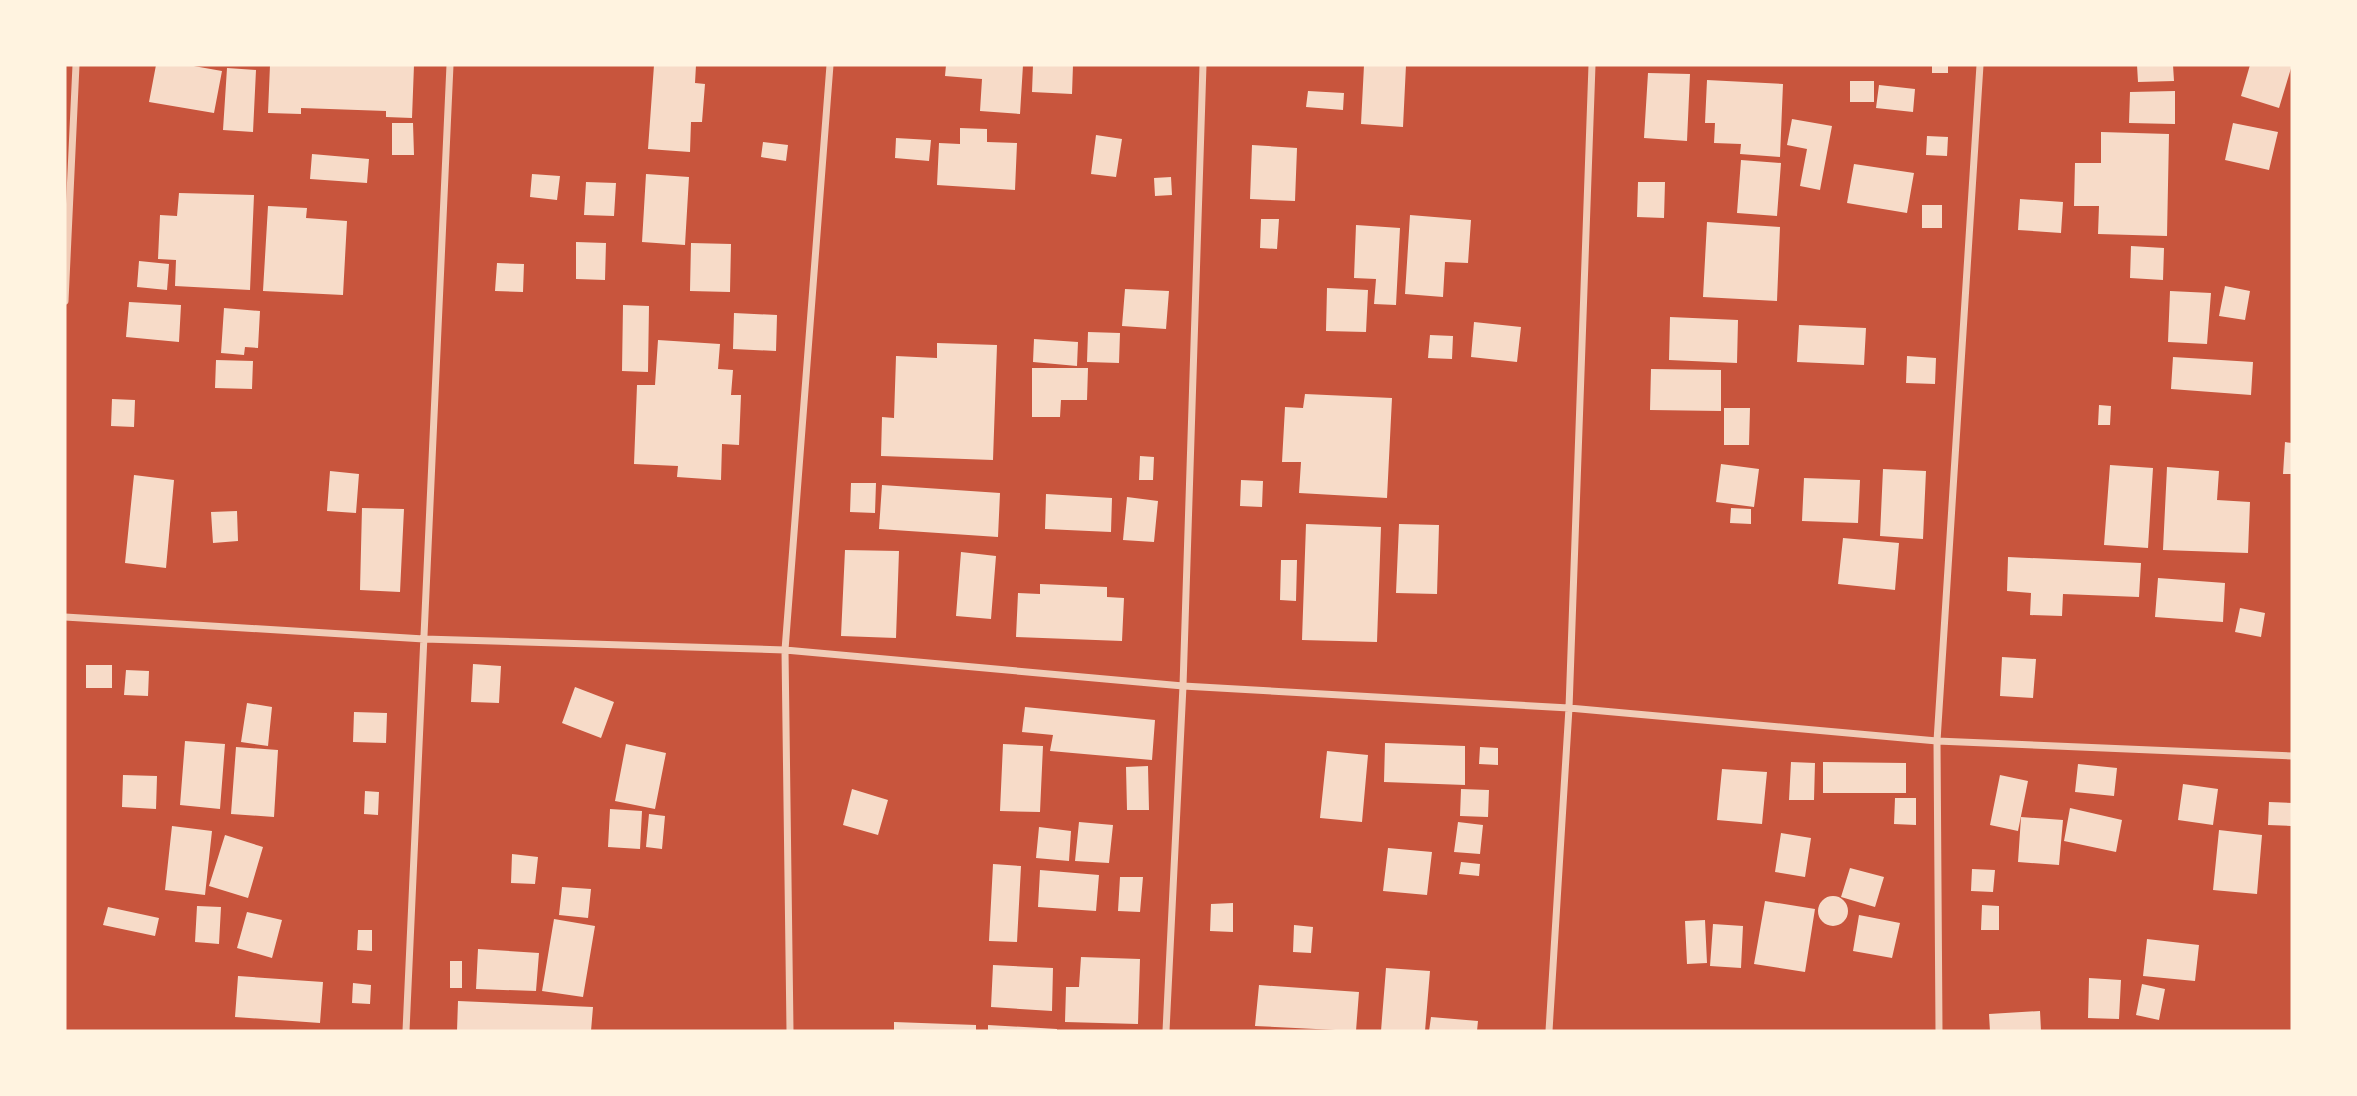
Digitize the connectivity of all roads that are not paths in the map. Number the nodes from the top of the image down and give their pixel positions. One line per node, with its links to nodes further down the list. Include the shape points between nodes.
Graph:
1 (76, 65): 7 (street)
2 (450, 65): 9 (street)
3 (830, 65): 10 (street)
4 (1203, 65): 11 (street)
5 (1592, 65): 12 (street)
6 (1980, 65): 13 (street)
7 (65, 301)
8 (65, 617): 9 (street)
9 (424, 639): 10 (street); 15 (street)
10 (785, 650): 11 (street); 16 (street)
11 (1183, 687): 12 (street); 17 (street)
12 (1569, 708): 13 (street); 18 (street)
13 (1937, 741): 14 (street); 19 (street)
14 (2292, 756)
15 (406, 1031)
16 (790, 1031)
17 (1166, 1031)
18 (1549, 1031)
19 (1939, 1031)

